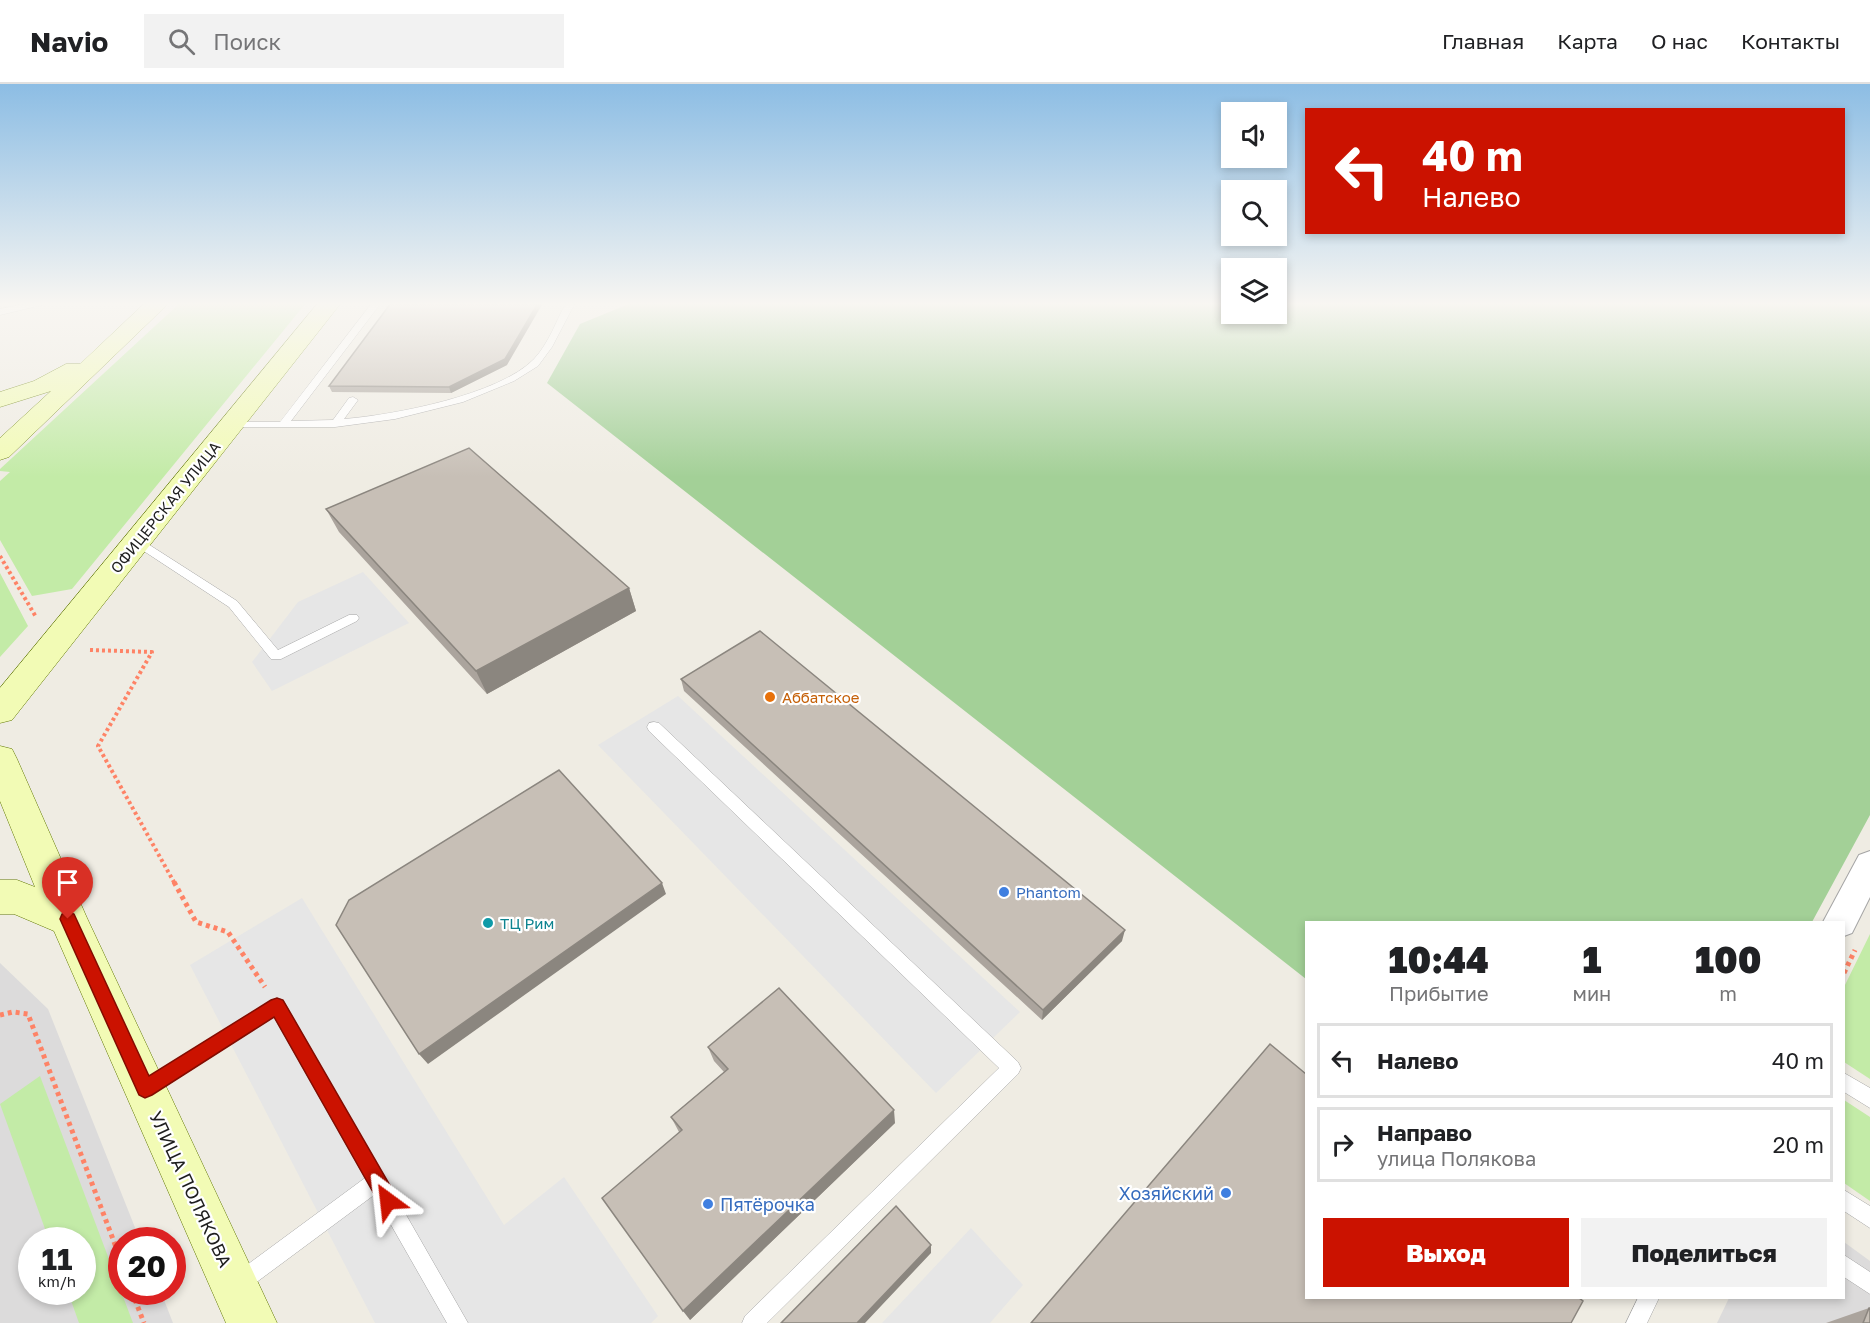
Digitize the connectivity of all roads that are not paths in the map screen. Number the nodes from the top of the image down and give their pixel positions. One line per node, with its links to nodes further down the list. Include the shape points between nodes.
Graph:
1 (90, 361): 6 (main road, via 42,386)
2 (98, 361): 11 (main road)
3 (282, 361): 9 (main road, ОФИЦЕРСКАЯ УЛИЦА)
4 (332, 361): 10 (lane)
5 (538, 361): 8 (lane, via 509,380 474,395 387,419)
6 (0, 400)
7 (353, 400): 8 (lane)
8 (335, 424): 10 (lane)
9 (231, 425): 10 (lane); 12 (main road, ОФИЦЕРСКАЯ УЛИЦА)
10 (283, 425)
11 (0, 452)
12 (137, 540): 13 (lane, via 233,604 276,656); 14 (main road, ОФИЦЕРСКАЯ УЛИЦА)
13 (353, 618)
14 (0, 711)
15 (654, 727): 32 (lane, via 1012,1068)
16 (0, 759): 19 (main road, УЛИЦА ПОЛЯКОВА)
17 (1870, 865): 20 (street)
18 (0, 897): 19 (main road, via 17,897)
19 (68, 919): 22 (main road, УЛИЦА ПОЛЯКОВА)
20 (1841, 921)
21 (1845, 1083): 23 (lane)
22 (145, 1089): 24 (lane, via 277,1006); 30 (main road, УЛИЦА ПОЛЯКОВА)
23 (1870, 1099)
24 (377, 1181): 30 (lane); 31 (lane)
25 (1845, 1201): 26 (lane)
26 (1870, 1218)
27 (1845, 1266): 28 (lane)
28 (1870, 1284)
29 (1648, 1299): 33 (lane)
30 (244, 1305)
31 (458, 1323)
32 (752, 1323)
33 (1636, 1323)

